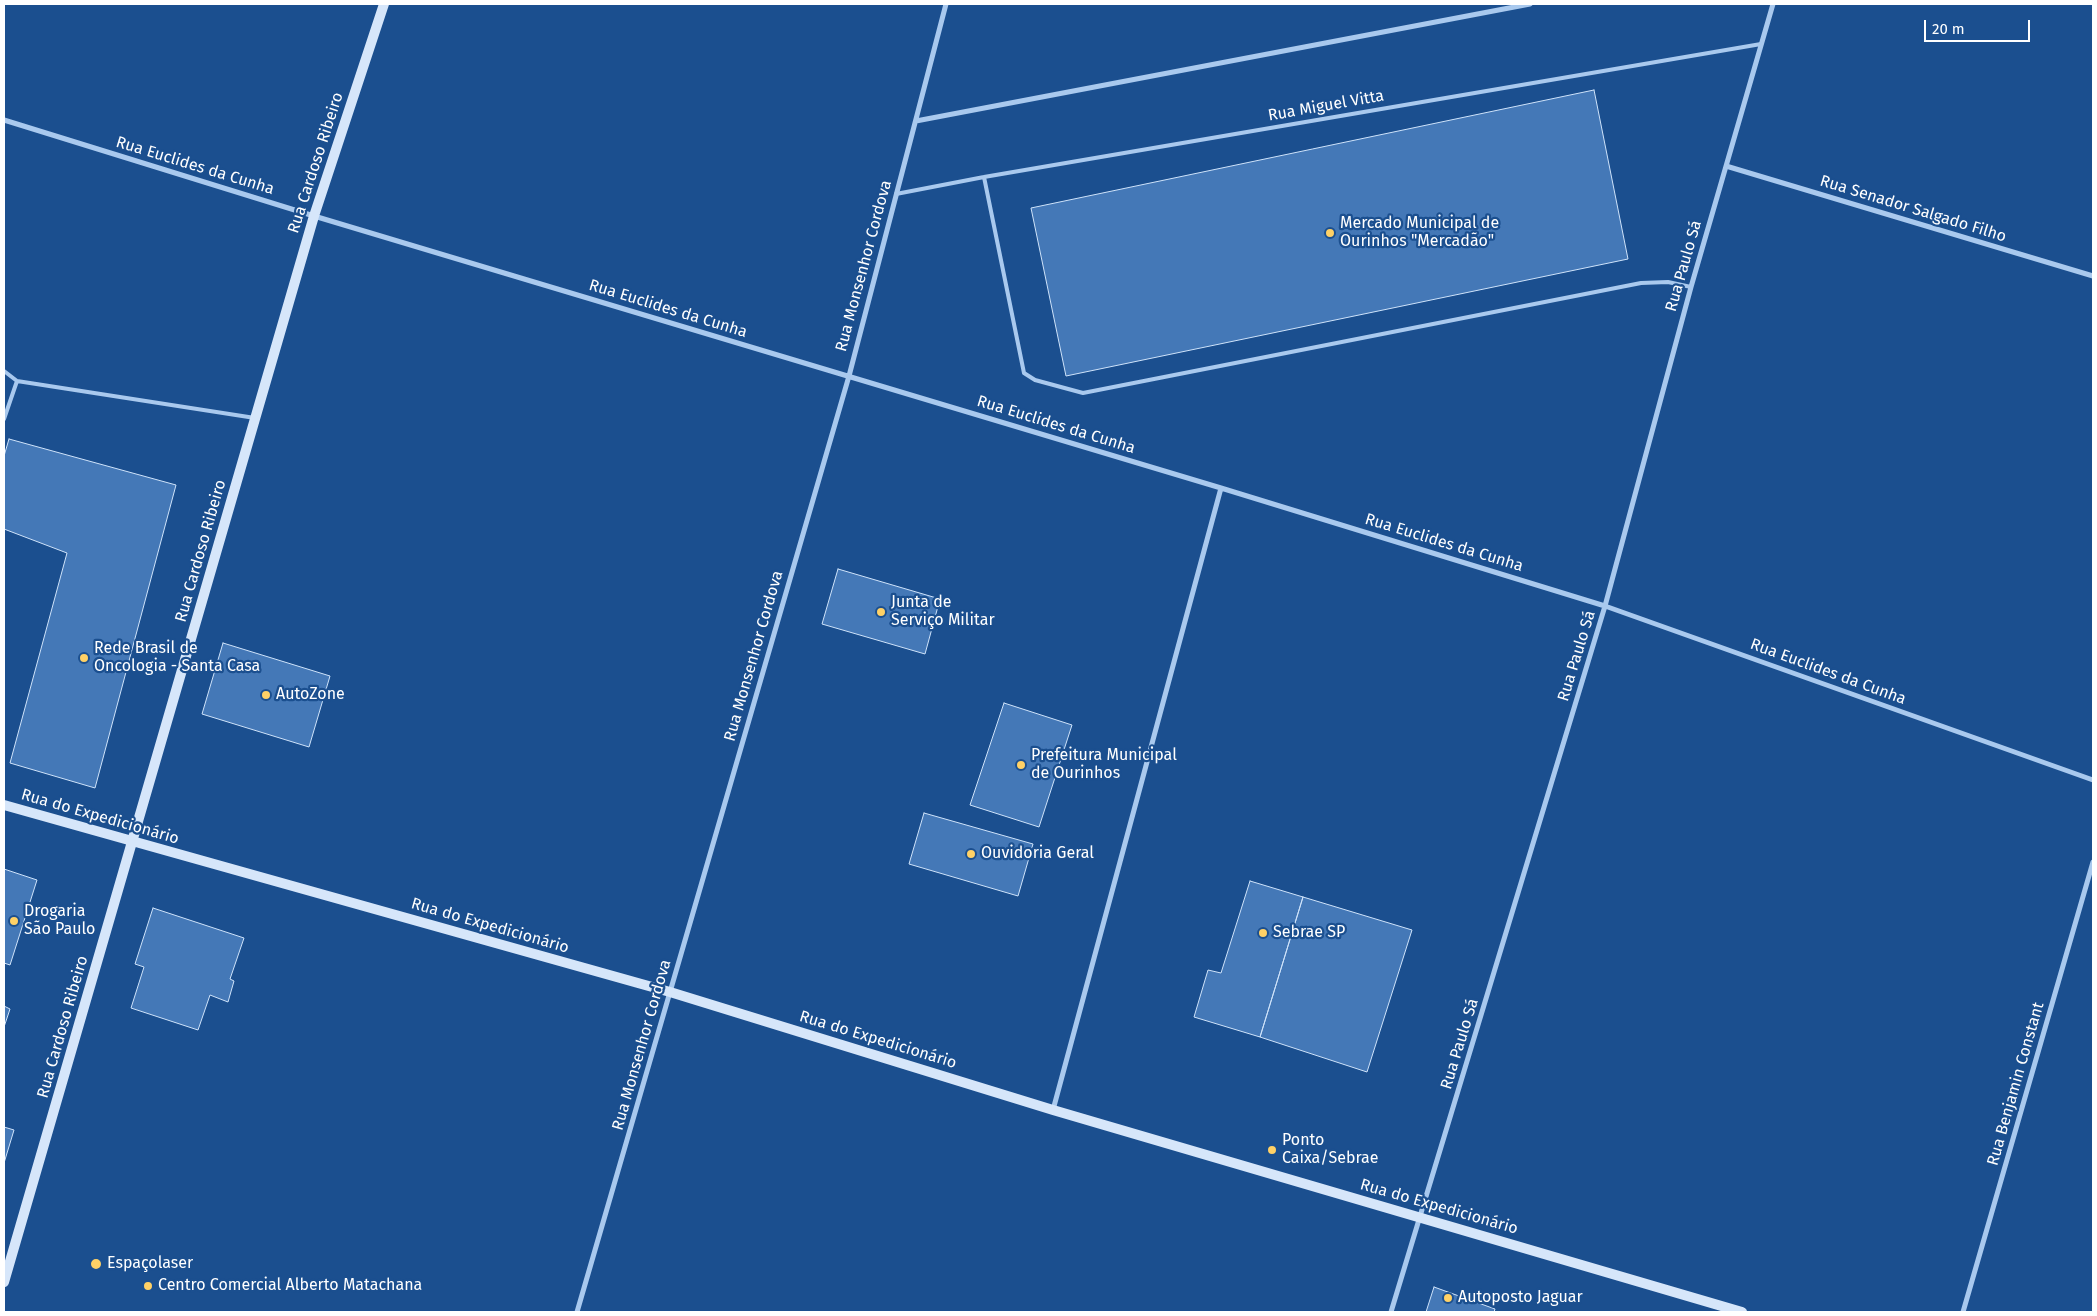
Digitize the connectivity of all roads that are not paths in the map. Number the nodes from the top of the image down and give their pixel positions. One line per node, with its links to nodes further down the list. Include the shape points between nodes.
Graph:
1 (384, 4): 11 (street, Rua Cardoso Ribeiro)
2 (946, 4): 7 (street, Rua Monsenhor Cordova)
3 (1530, 4): 7 (street)
4 (1773, 4): 5 (street, Rua Paulo Sá)
5 (1761, 44): 8 (street, Rua Paulo Sá); 9 (lane, Rua Miguel Vitta)
6 (4, 120): 11 (street, Rua Euclides da Cunha)
7 (916, 121): 10 (street, Rua Monsenhor Cordova)
8 (1726, 166): 12 (street, Rua Senador Salgado Filho); 13 (street, Rua Paulo Sá)
9 (984, 177): 10 (lane, Rua Miguel Vitta); 13 (lane, via 1024,372 1035,380 1083,393 1641,283 1668,282)
10 (896, 194): 15 (street, Rua Monsenhor Cordova)
11 (314, 216): 15 (street, Rua Euclides da Cunha); 17 (street, Rua Cardoso Ribeiro)
12 (2093, 276)
13 (1691, 287): 20 (street, Rua Paulo Sá)
14 (4, 372): 16 (lane)
15 (848, 376): 19 (street, Rua Euclides da Cunha); 25 (street, Rua Monsenhor Cordova)
16 (17, 381): 17 (lane); 18 (lane)
17 (255, 418): 23 (street, Rua Cardoso Ribeiro)
18 (4, 419)
19 (1221, 488): 20 (street, Rua Euclides da Cunha); 26 (street)
20 (1605, 606): 21 (street, Rua Euclides da Cunha); 27 (street, Rua Paulo Sá)
21 (2093, 780)
22 (4, 805): 23 (street, Rua do Expedicionário)
23 (132, 842): 25 (street, Rua do Expedicionário); 28 (street, Rua Cardoso Ribeiro)
24 (2093, 862): 32 (street, Rua Benjamin Constant)
25 (670, 992): 26 (street, Rua do Expedicionário); 29 (street, Rua Monsenhor Cordova)
26 (1053, 1110): 27 (street, Rua do Expedicionário)
27 (1420, 1217): 30 (street, Rua Paulo Sá); 31 (street, Rua do Expedicionário)
28 (4, 1282)
29 (577, 1312)
30 (1391, 1312)
31 (1742, 1312)
32 (1963, 1312)

